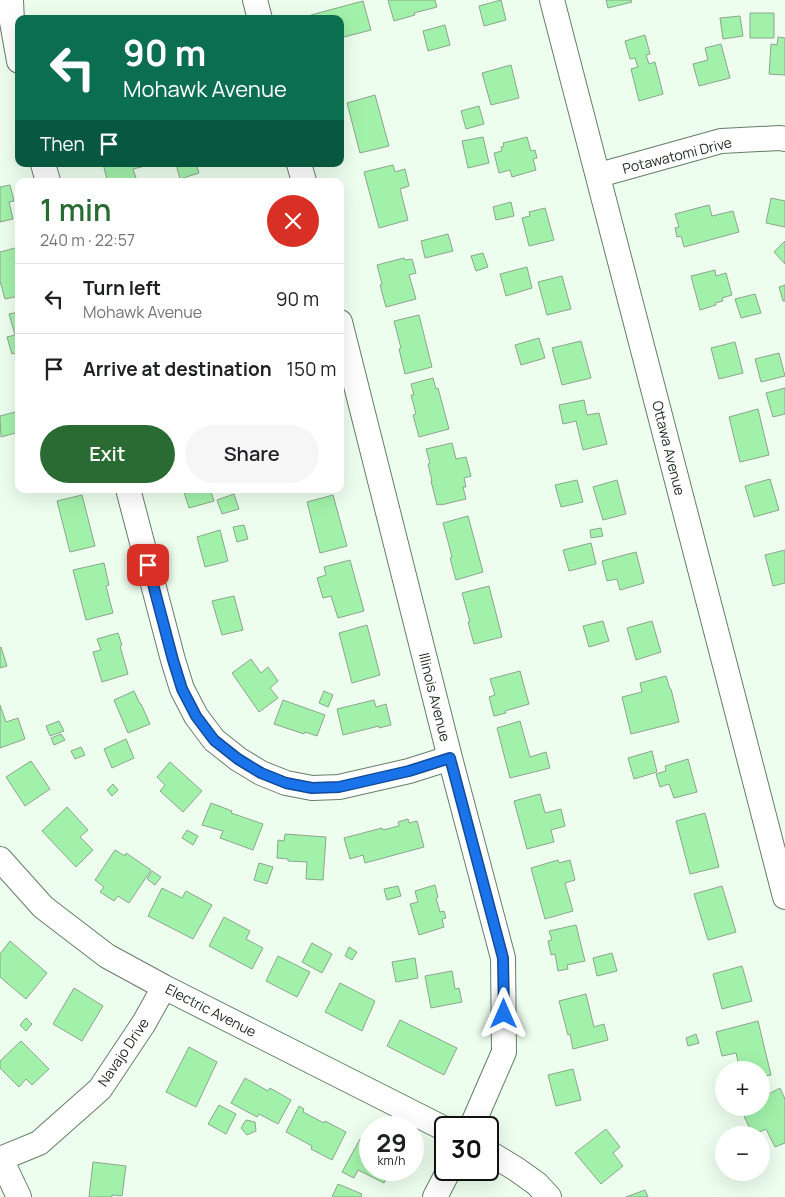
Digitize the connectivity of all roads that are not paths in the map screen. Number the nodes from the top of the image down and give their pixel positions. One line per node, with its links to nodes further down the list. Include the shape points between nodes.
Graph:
1 (11, 0): 5 (street)
2 (255, 0): 4 (street)
3 (552, 0): 7 (street, Ottawa Avenue)
4 (259, 15)
5 (15, 39)
6 (785, 139): 7 (street, Potawatomi Drive, via 721,141)
7 (599, 175): 12 (street, Ottawa Avenue)
8 (344, 338): 10 (street, Illinois Avenue)
9 (129, 493): 10 (street, via 182,689 214,740 261,773 286,783 312,788 339,787)
10 (450, 758): 14 (street, Illinois Avenue, via 503,958 504,1052)
11 (0, 859): 13 (street, Electric Avenue, via 43,906 108,956)
12 (785, 897)
13 (164, 987): 15 (street, Electric Avenue); 16 (street, Navajo Drive, via 100,1089 39,1143)
14 (476, 1116)
15 (434, 1123)
16 (0, 1159): 19 (street)
17 (499, 1159): 21 (street, via 537,1184)
18 (443, 1181): 20 (street)
19 (19, 1197)
20 (435, 1197)
21 (549, 1197)

